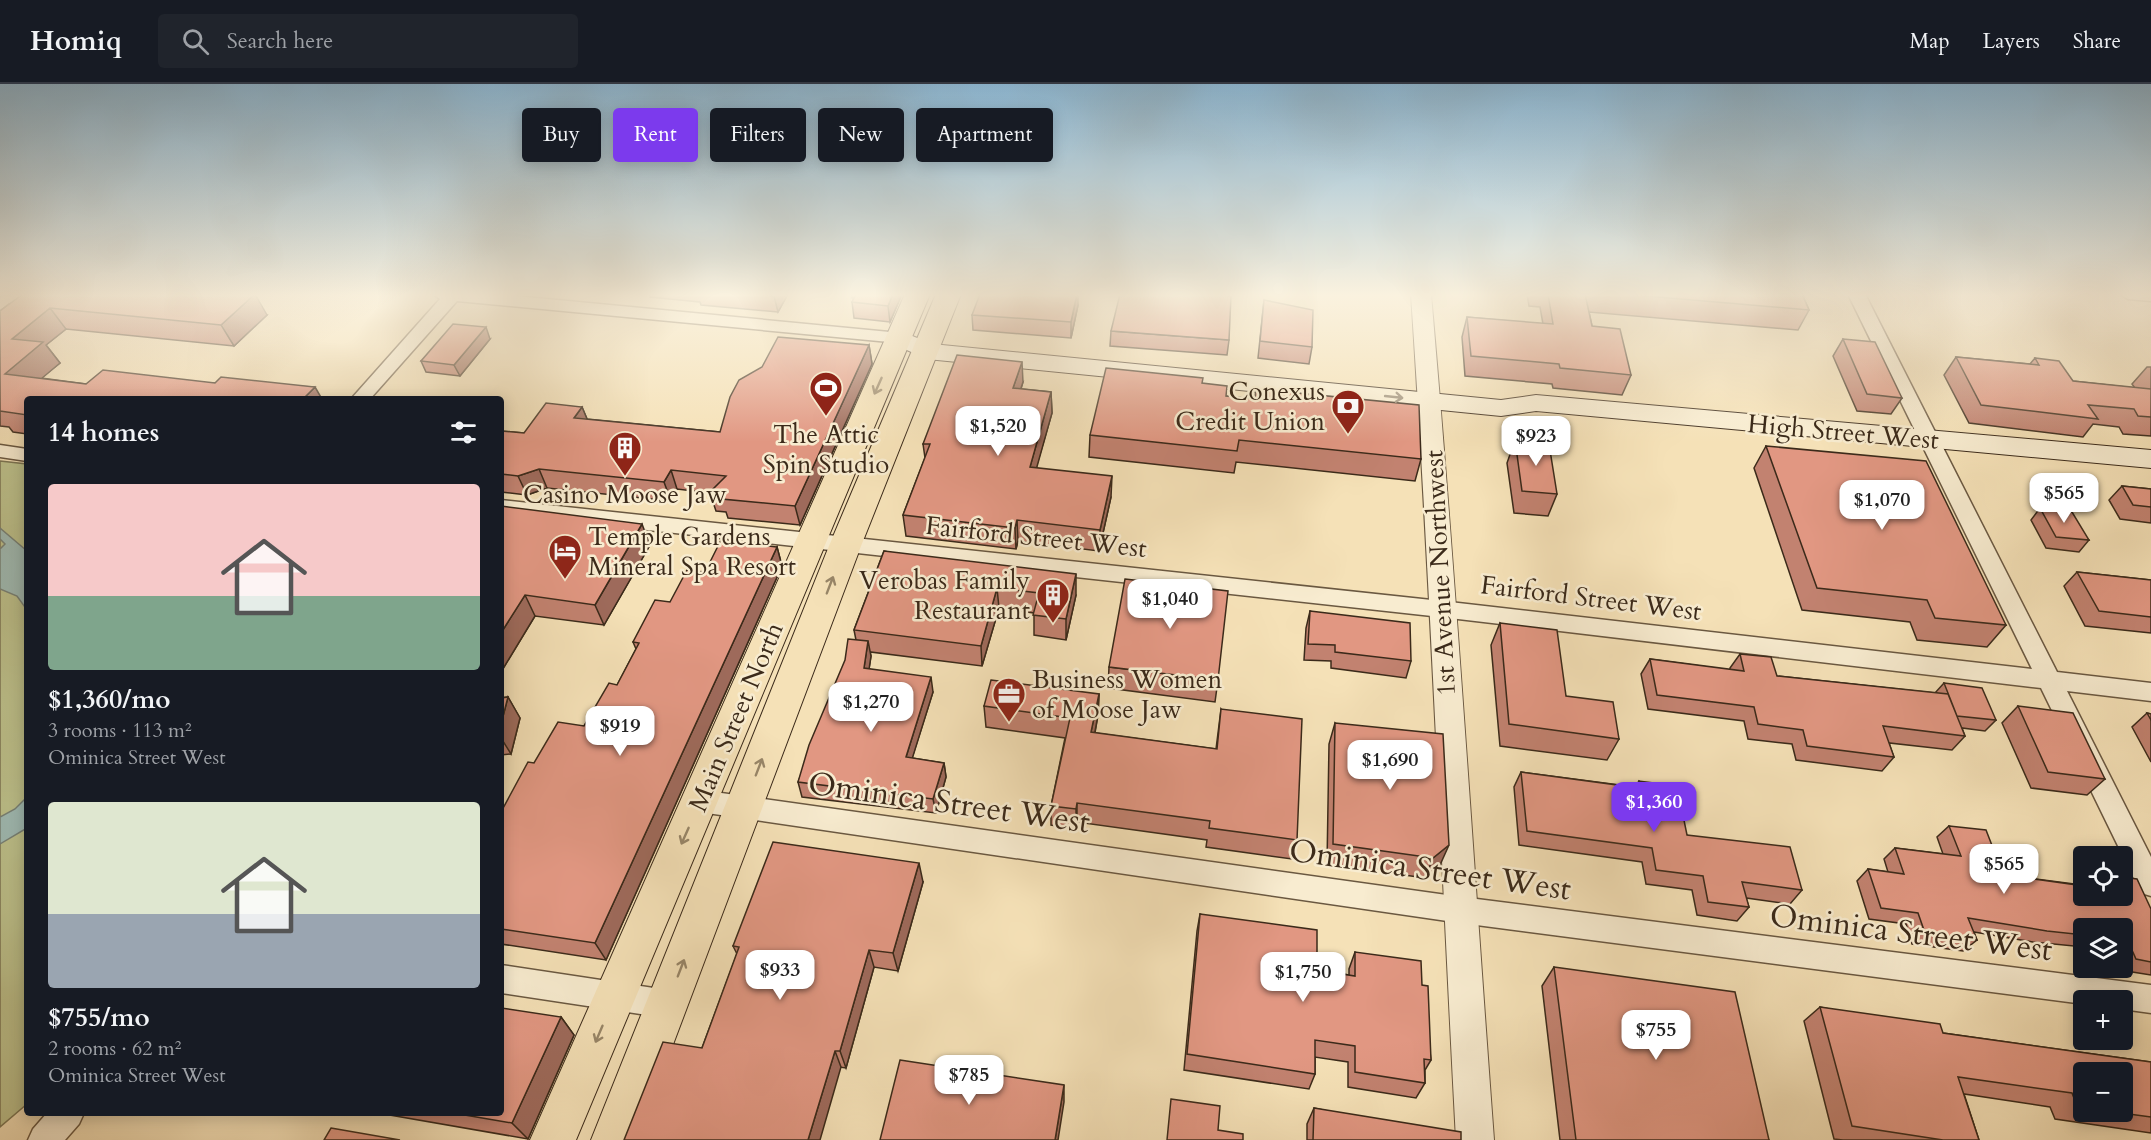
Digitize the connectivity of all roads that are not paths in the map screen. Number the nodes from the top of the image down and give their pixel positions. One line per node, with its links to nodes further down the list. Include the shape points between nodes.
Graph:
1 (408, 343): 8 (street)
2 (919, 343): 14 (main road, Main Street North, one-way to 14)
3 (919, 343): 15 (main road, Main Street North)
4 (943, 343): 7 (main road, High Street West)
5 (1424, 343): 7 (street, 1st Avenue Northwest)
6 (1881, 343): 9 (street)
7 (1427, 391): 9 (main road, High Street West, via 1501,408 1536,403); 16 (street, 1st Avenue Northwest)
8 (363, 396)
9 (1929, 440): 12 (main road, High Street West); 17 (street)
10 (0, 451): 11 (street)
11 (24, 455)
12 (2151, 459)
13 (504, 507): 14 (street, Fairford Street West)
14 (810, 542): 15 (street, Fairford Street West); 19 (main road, Main Street North)
15 (845, 546): 16 (street, Fairford Street West); 20 (main road, Main Street North, one-way to 15)
16 (1442, 609): 17 (street, Fairford Street West); 22 (street, 1st Avenue Northwest)
17 (2049, 680): 18 (street, Fairford Street West); 21 (street)
18 (2151, 692)
19 (700, 801): 20 (street, Ominica Street West); 24 (main road, Main Street North, one-way to 24)
20 (743, 807): 22 (street, Ominica Street West); 26 (main road, Main Street North, one-way to 20)
21 (2151, 884)
22 (1461, 910): 25 (street, Ominica Street West); 31 (street, 1st Avenue Northwest)
23 (504, 979): 24 (street)
24 (615, 997): 26 (street); 29 (main road, Main Street North, one-way to 29)
25 (2151, 999)
26 (666, 1004): 30 (main road, Main Street North)
27 (65, 1116): 28 (street)
28 (44, 1140)
29 (553, 1140)
30 (614, 1140)
31 (1475, 1140)

